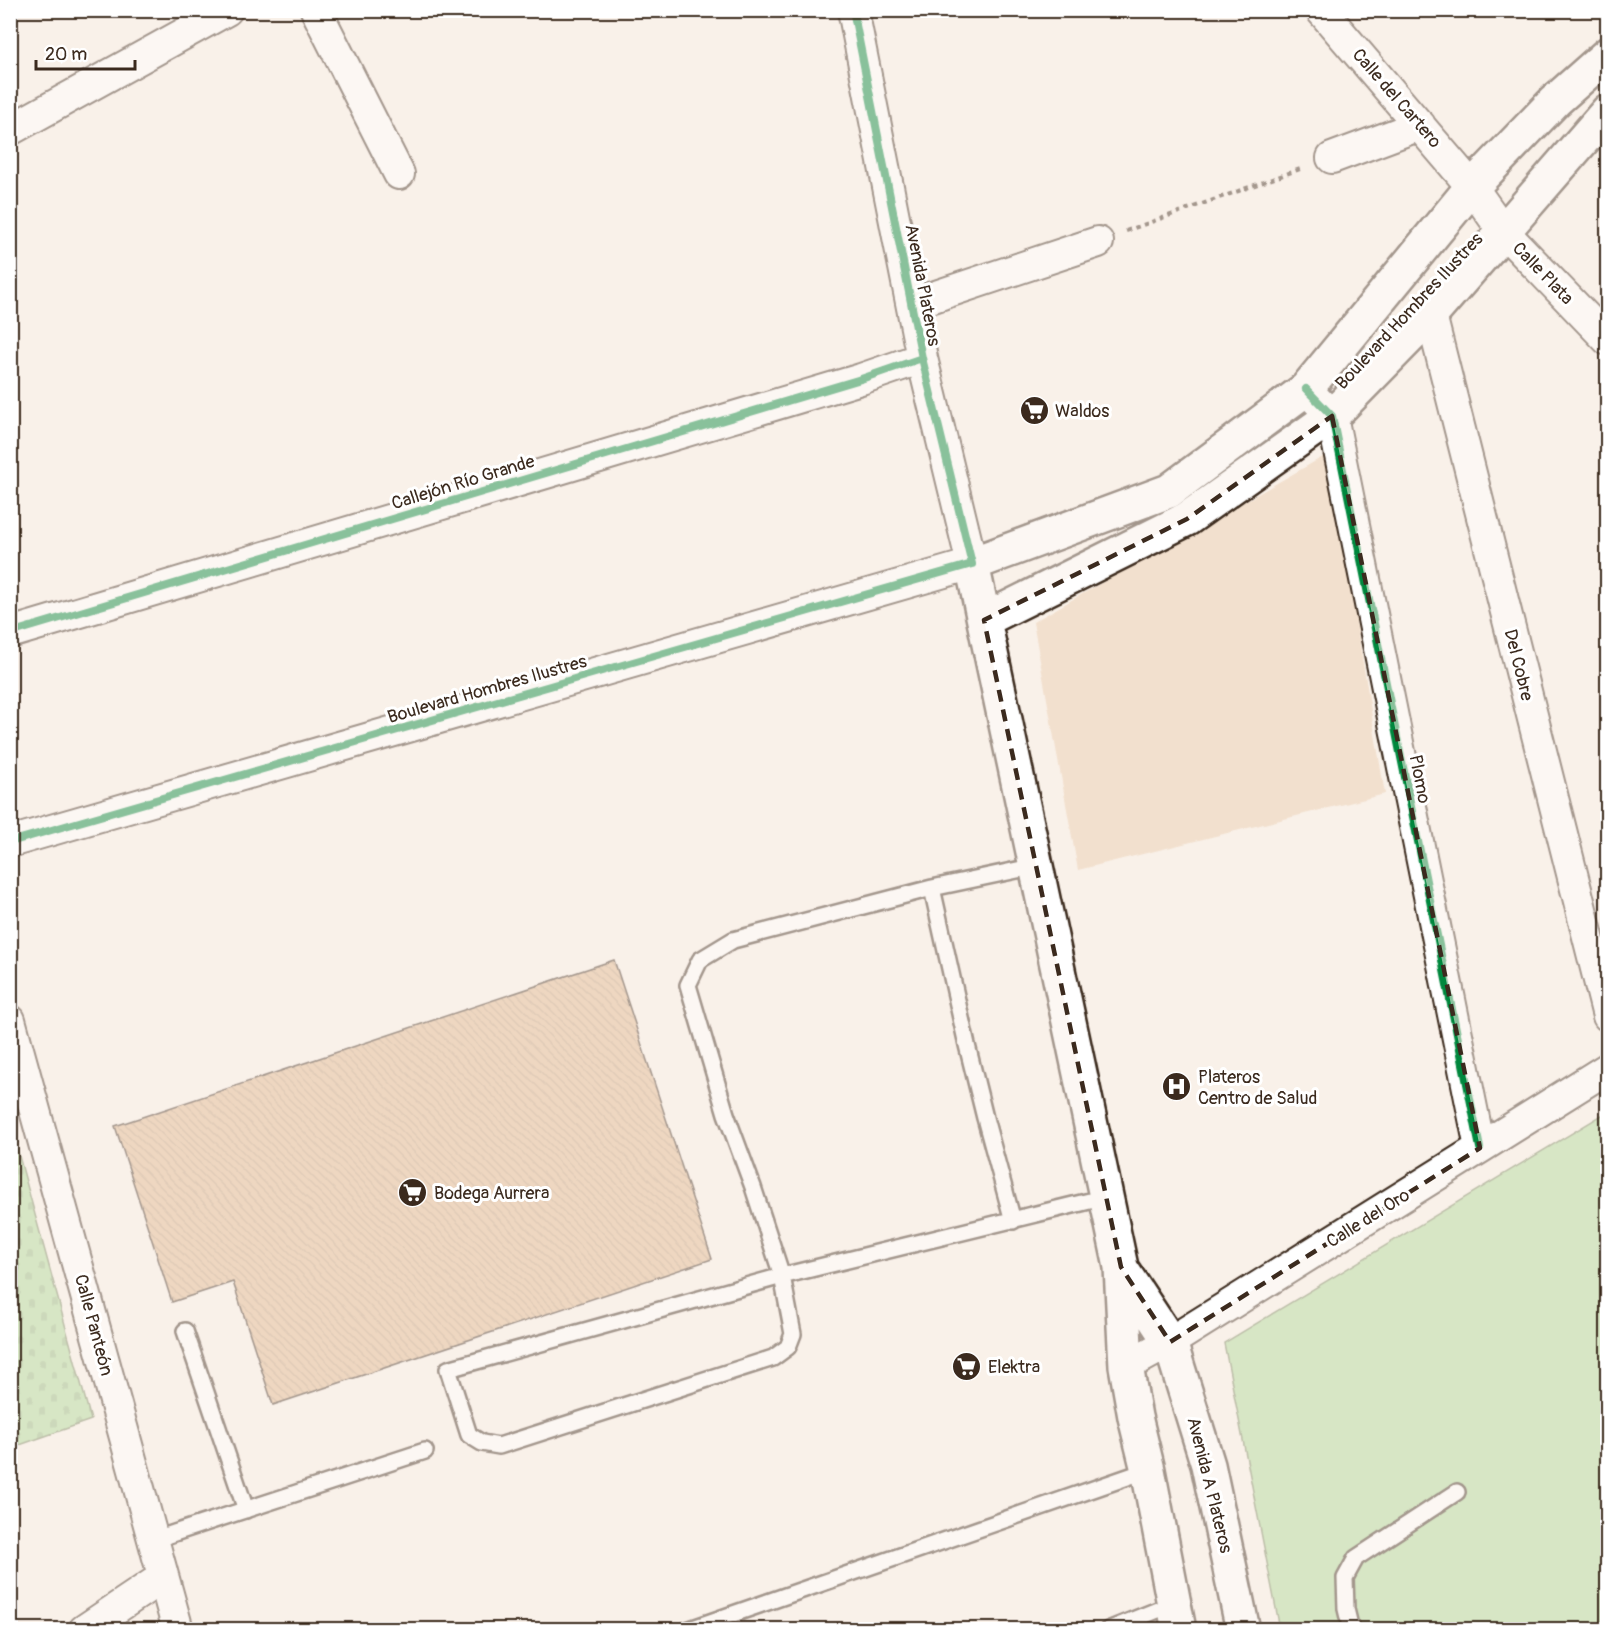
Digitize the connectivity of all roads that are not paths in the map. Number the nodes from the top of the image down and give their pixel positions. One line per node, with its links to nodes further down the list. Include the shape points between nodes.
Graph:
1 (227, 10): 8 (street)
2 (316, 10): 10 (street)
3 (853, 10): 14 (street, Avenida Plateros)
4 (1322, 10): 7 (street, Calle del Cartero)
5 (1608, 54): 11 (main road, Boulevard Hombres Ilustres, via 1554,101)
6 (1608, 111): 12 (main road, Boulevard Hombres Ilustres)
7 (1420, 125): 9 (street); 11 (street, Calle del Cartero)
8 (10, 130)
9 (1332, 158)
10 (399, 174)
11 (1472, 187): 12 (street, Calle del Cartero); 18 (main road, Boulevard Hombres Ilustres)
12 (1503, 231): 15 (main road, Boulevard Hombres Ilustres); 16 (street, Calle Plata)
13 (1098, 242): 14 (street)
14 (912, 304): 17 (street, Avenida Plateros)
15 (1431, 315): 19 (main road, Boulevard Hombres Ilustres); 28 (street, Del Cobre)
16 (1608, 340)
17 (922, 358): 22 (street, Avenida Plateros); 24 (street, Callejón Río Grande)
18 (1306, 388): 19 (street); 20 (main road, Boulevard Hombres Ilustres)
19 (1332, 416): 21 (main road, Boulevard Hombres Ilustres); 31 (street, Plomo)
20 (1169, 491): 21 (main road); 22 (main road, Boulevard Hombres Ilustres)
21 (1188, 519): 23 (main road, Boulevard Hombres Ilustres)
22 (972, 564): 23 (main road); 25 (street, Boulevard Hombres Ilustres)
23 (984, 620): 26 (main road)
24 (10, 633)
25 (10, 842)
26 (1036, 866): 27 (lane); 32 (main road)
27 (932, 888): 33 (lane, via 967,1046); 35 (lane, via 733,940 700,960 688,985 726,1114)
28 (1608, 1016)
29 (10, 1020): 43 (street, Calle Panteón)
30 (1608, 1068): 31 (street, Calle del Oro)
31 (1480, 1148): 37 (street, Calle del Oro)
32 (1106, 1197): 33 (lane); 34 (main road)
33 (1013, 1221): 35 (lane)
34 (1121, 1267): 37 (main road, Avenida A Plateros); 38 (main road)
35 (782, 1276): 35 (lane, via 793,1334 788,1347 773,1358 499,1446 482,1443 469,1435 448,1369)
36 (185, 1331): 42 (lane)
37 (1170, 1342): 38 (street, Calle del Oro); 50 (main road, Avenida A Plateros, via 1208,1465)
38 (1126, 1366): 40 (main road)
39 (425, 1451): 42 (lane)
40 (1148, 1470): 45 (main road); 48 (lane)
41 (1457, 1492): 51 (lane, via 1356,1558 1345,1578)
42 (246, 1510): 43 (lane)
43 (153, 1540): 44 (street, Calle Panteón)
44 (163, 1577): 46 (street); 47 (street, Calle Panteón)
45 (1177, 1616): 49 (lane)
46 (84, 1629)
47 (178, 1629)
48 (687, 1629)
49 (1108, 1629)
50 (1243, 1629)
51 (1351, 1629)

